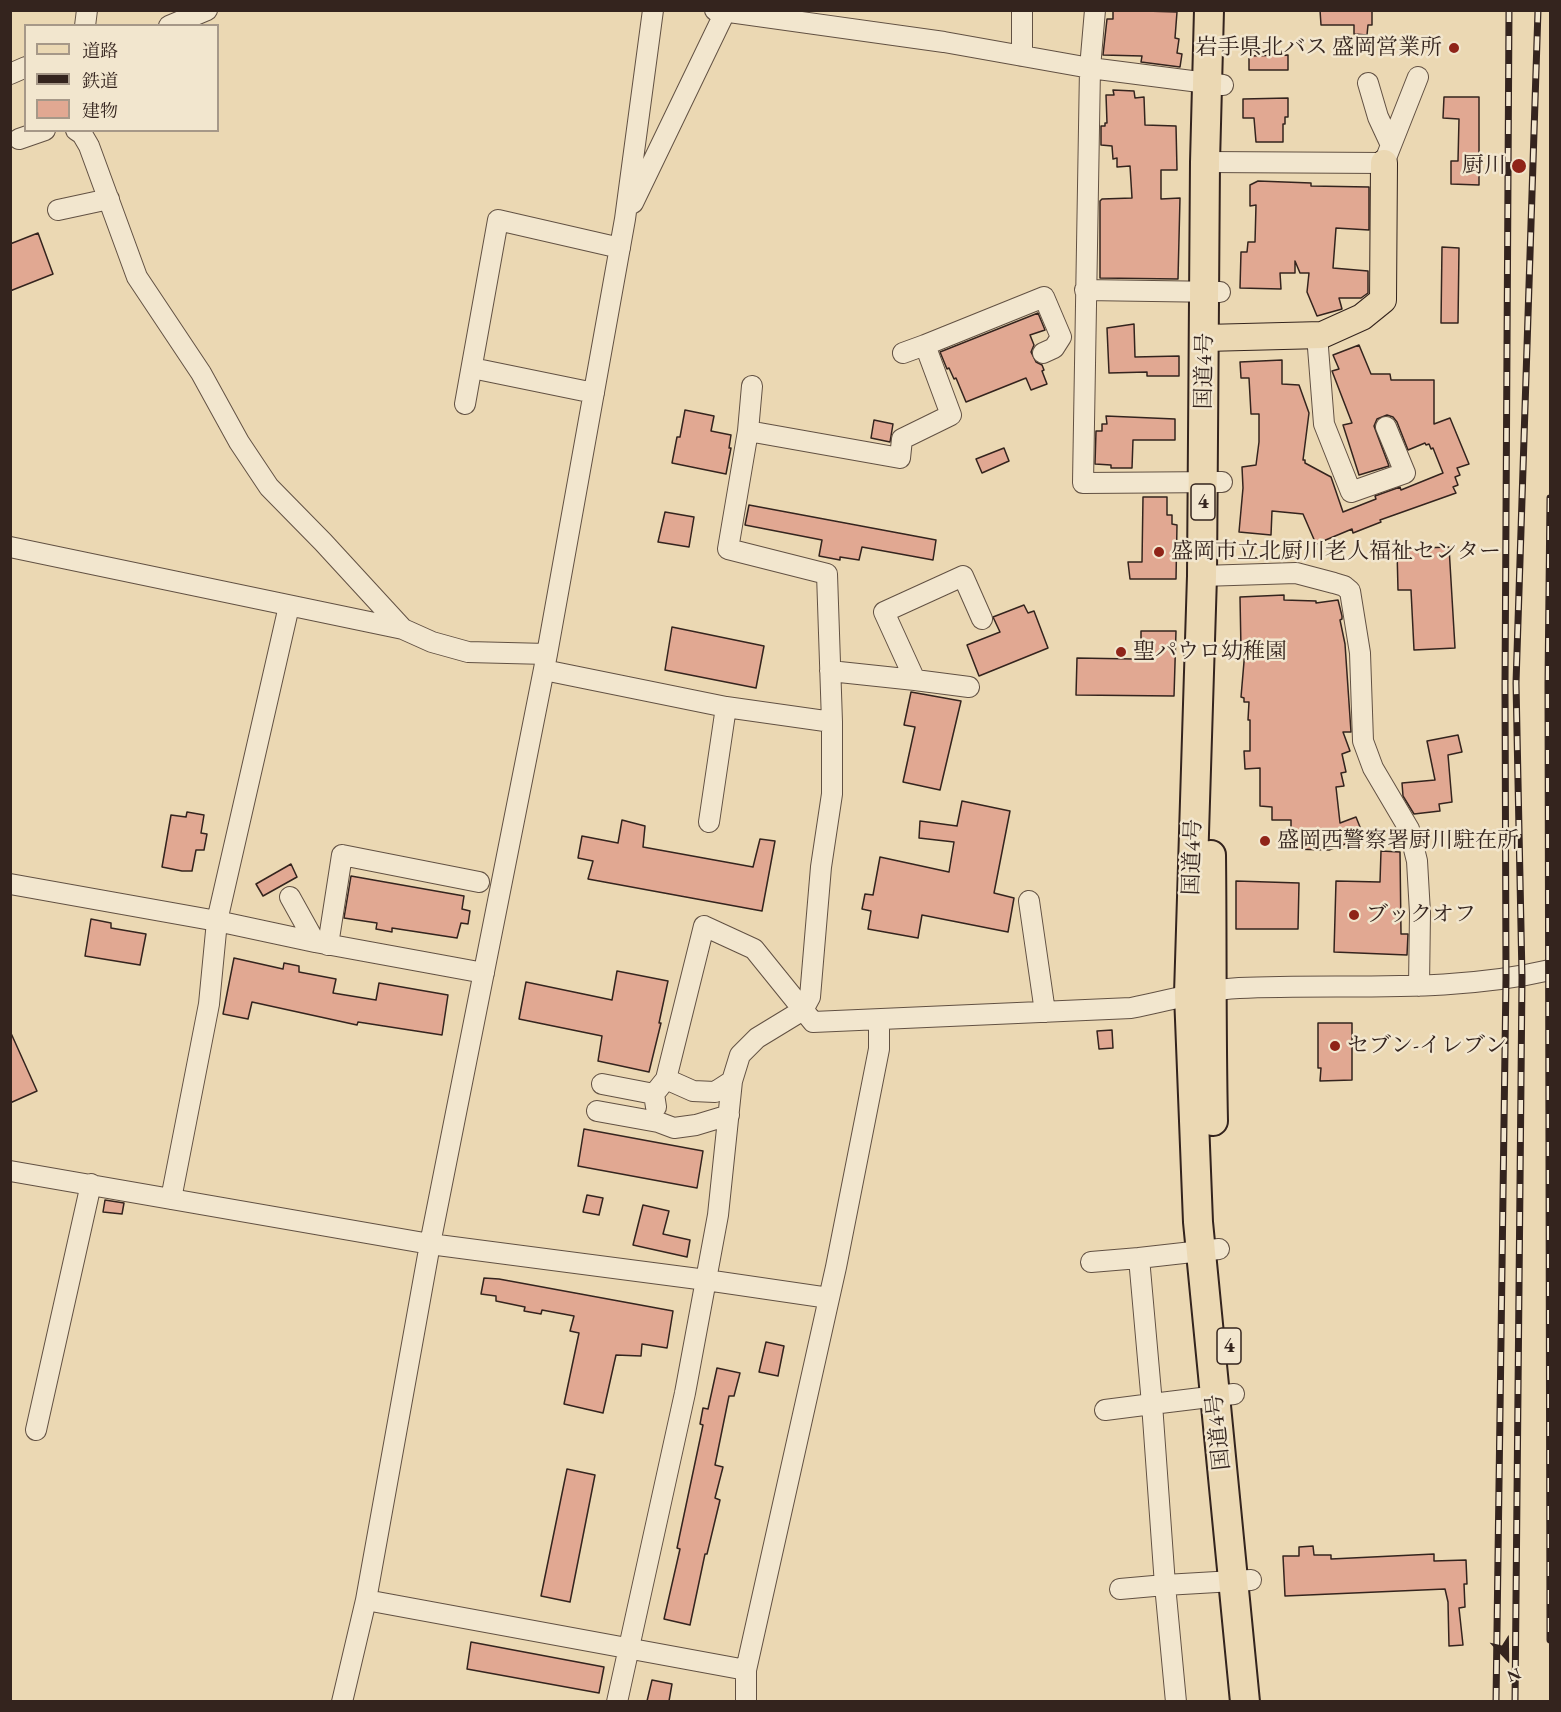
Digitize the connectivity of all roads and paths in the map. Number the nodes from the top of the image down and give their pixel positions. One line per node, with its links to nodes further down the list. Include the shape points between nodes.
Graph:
1 (207, 10): 8 (street)
2 (653, 10): 23 (street)
3 (1022, 10): 9 (street)
4 (1095, 10): 11 (street)
5 (1209, 10): 14 (highway, 国道4号 / 4)
6 (1224, 10): 14 (highway, 国道4号 / 4)
7 (722, 11): 9 (street); 23 (street)
8 (174, 24)
9 (1022, 56): 11 (street)
10 (24, 68): 12 (street)
11 (1090, 68): 14 (street); 25 (street)
12 (10, 74)
13 (1418, 77): 19 (street)
14 (1216, 84): 20 (highway, 国道4号 / 4)
15 (1368, 84): 19 (street)
16 (39, 132): 18 (street)
17 (79, 132): 21 (street, via 89,146)
18 (19, 139)
19 (1387, 154): 20 (street); 27 (main road, via 1383,300 1362,316)
20 (1213, 162): 26 (highway, 国道4号 / 4)
21 (109, 199): 22 (street); 43 (street, via 137,277 201,373 269,487)
22 (58, 210)
23 (625, 219): 24 (street)
24 (620, 248): 32 (street, via 498,220); 34 (street)
25 (1085, 290): 26 (street); 38 (street, via 1083,483)
26 (1212, 292): 28 (highway, 国道4号 / 4)
27 (1317, 335): 28 (main road); 36 (street, via 1324,424 1351,492 1405,472)
28 (1212, 337): 38 (highway, 国道4号 / 4)
29 (925, 345): 30 (street); 31 (street, via 1044,297 1061,337 1054,348); 37 (street, via 951,415 902,439 900,458)
30 (903, 353)
31 (1043, 353)
32 (472, 368): 34 (street); 35 (street)
33 (752, 386): 37 (street)
34 (594, 393): 44 (street)
35 (465, 404)
36 (1386, 427)
37 (748, 431): 45 (street, via 728,549 827,574)
38 (1213, 482): 40 (highway, 国道4号 / 4)
39 (10, 547): 41 (street)
40 (1211, 576): 59 (street, via 1296,573 1334,582 1350,591 1360,653 1363,741 1372,768 1409,829 1417,861); 60 (highway, 国道4号 / 4, via 1216,758)
41 (289, 606): 43 (street); 55 (street)
42 (982, 619): 46 (street, via 963,576 884,612)
43 (403, 629): 44 (street, via 468,652)
44 (545, 662): 48 (street); 58 (street)
45 (830, 671): 46 (street); 49 (street)
46 (915, 680): 47 (street)
47 (969, 687)
48 (726, 707): 49 (street); 50 (street)
49 (832, 722): 61 (street, via 832,794 821,867 810,997)
50 (708, 822)
51 (478, 882): 56 (street, via 342,855)
52 (10, 884): 55 (street)
53 (290, 897): 56 (street)
54 (1029, 901): 62 (street)
55 (217, 921): 56 (street); 72 (street, via 209,1004)
56 (321, 944): 58 (street)
57 (1551, 970): 59 (street, via 1522,977)
58 (483, 973): 73 (street)
59 (1419, 986): 60 (street)
60 (1201, 992): 62 (street, via 1131,1008); 74 (highway, 国道4号 / 4, via 1196,1178)
61 (803, 1010): 63 (street, via 813,1022); 64 (street, via 757,1038 740,1055); 66 (street, via 754,949 704,926)
62 (1045, 1012): 63 (street)
63 (879, 1020): 78 (street, via 879,1049)
64 (732, 1081): 66 (street, via 715,1092); 68 (street)
65 (602, 1084): 66 (street)
66 (660, 1087): 69 (street)
67 (597, 1111): 69 (street)
68 (729, 1115): 69 (street, via 674,1128); 77 (street)
69 (658, 1122)
70 (10, 1171): 71 (street)
71 (91, 1184): 72 (street); 82 (street)
72 (171, 1198): 73 (street)
73 (430, 1244): 77 (street); 86 (street)
74 (1210, 1250): 75 (street); 79 (highway, 国道4号 / 4)
75 (1139, 1258): 76 (street); 80 (street)
76 (1091, 1262)
77 (706, 1280): 78 (street); 87 (street)
78 (829, 1298): 88 (street)
79 (1225, 1395): 80 (street); 83 (highway, 国道4号 / 4)
80 (1152, 1404): 81 (street); 84 (street)
81 (1105, 1410)
82 (36, 1430)
83 (1243, 1581): 84 (street); 93 (highway, 国道4号 / 4); 94 (highway, 国道4号 / 4)
84 (1165, 1585): 85 (street); 92 (street)
85 (1120, 1589)
86 (366, 1600): 87 (street); 89 (street)
87 (630, 1647): 88 (street); 90 (street)
88 (746, 1670): 91 (street)
89 (342, 1701)
90 (617, 1701)
91 (746, 1701)
92 (1176, 1701)
93 (1245, 1701)
94 (1262, 1701)

